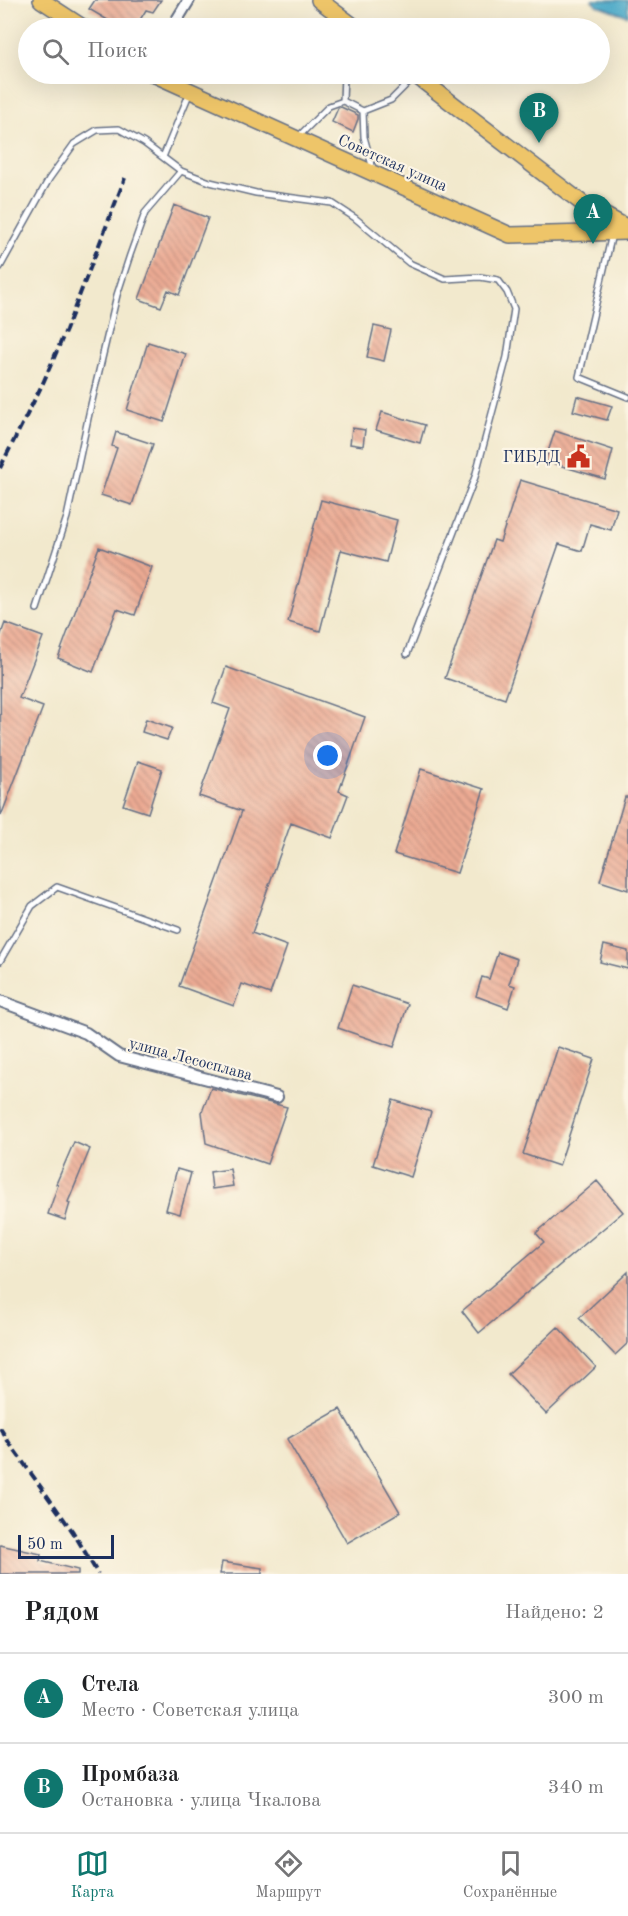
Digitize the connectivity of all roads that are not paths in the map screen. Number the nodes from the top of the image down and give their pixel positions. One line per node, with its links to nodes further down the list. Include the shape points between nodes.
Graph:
1 (41, 0): 4 (main road)
2 (189, 0): 5 (street)
3 (319, 0): 6 (main road)
4 (69, 18)
5 (178, 18)
6 (343, 18)
7 (175, 84): 11 (main road, Советская улица)
8 (344, 84): 12 (lane)
9 (406, 84): 13 (lane, via 391,100)
10 (428, 84): 18 (main road, via 582,203)
11 (191, 91): 14 (main road, Советская улица); 15 (lane)
12 (343, 101): 13 (lane); 14 (lane, via 329,106)
13 (363, 111): 17 (lane, via 364,136)
14 (296, 138): 17 (main road, Советская улица)
15 (163, 158): 16 (lane); 20 (lane, via 119,129 97,130 82,138 49,179)
16 (180, 171): 22 (lane, via 146,213 117,295 67,518); 23 (lane, via 256,193 332,203 409,263 445,279 498,280 507,292 514,309 507,357 475,477)
17 (375, 174): 19 (main road, Советская улица, via 510,235)
18 (628, 230): 19 (main road, Советская улица)
19 (612, 233): 21 (lane, via 579,376)
20 (0, 267)
21 (628, 397)
22 (37, 609)
23 (407, 654)
24 (178, 930): 25 (lane, via 57,887 32,906)
25 (0, 961)
26 (0, 1001): 27 (street, улица Лесосплава, via 86,1033 119,1056)
27 (277, 1097)

